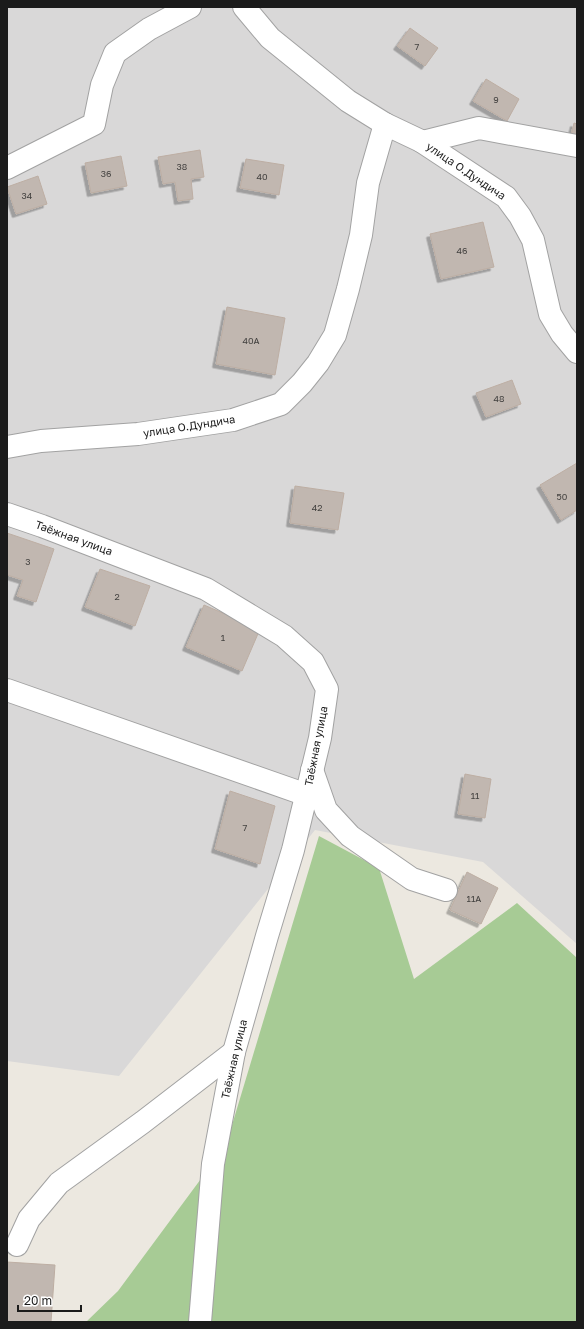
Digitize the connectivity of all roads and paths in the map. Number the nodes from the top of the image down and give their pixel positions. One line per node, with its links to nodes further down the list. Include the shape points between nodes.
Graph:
1 (190, 7): 6 (street, via 149,29 115,53 102,85 94,124)
2 (244, 7): 3 (street, улица О.Дундича, via 270,38 348,101)
3 (385, 124): 4 (street, улица О.Дундича); 8 (street, улица О.Дундича, via 368,183 362,235 335,335 302,383 281,404 233,420 138,434 41,441)
4 (421, 141): 5 (street, улица О.Дундича, via 479,128); 7 (street, улица О.Дундича, via 506,197 533,240 550,314)
5 (577, 146)
6 (7, 168)
7 (577, 352)
8 (7, 447)
9 (7, 514): 11 (street, Таёжная улица, via 206,588 284,636 313,662 327,689 320,738)
10 (7, 690): 12 (street)
11 (312, 770): 12 (street, Таёжная улица); 13 (street, via 326,810 350,836 412,879)
12 (306, 795): 14 (street, Таёжная улица, via 293,850)
13 (446, 890)
14 (234, 1052): 15 (street, via 59,1183 29,1219); 16 (street, Таёжная улица, via 212,1164)
15 (17, 1245)
16 (200, 1322)

